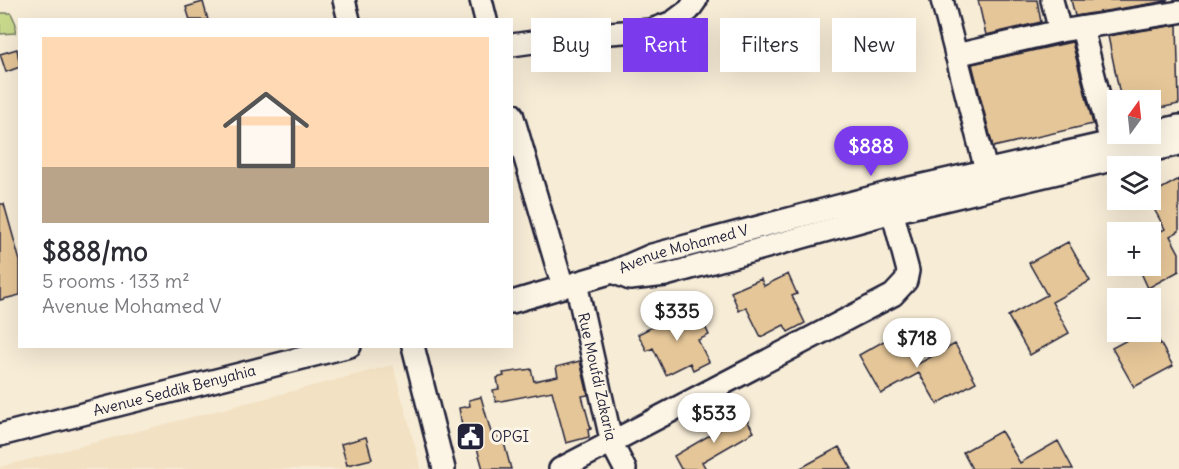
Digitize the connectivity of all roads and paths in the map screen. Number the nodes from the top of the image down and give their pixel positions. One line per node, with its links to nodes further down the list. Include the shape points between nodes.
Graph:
1 (344, 0): 7 (street)
2 (481, 0): 8 (street)
3 (696, 0): 11 (street, via 673,22 651,30)
4 (942, 0): 12 (street)
5 (1052, 0): 10 (street)
6 (1179, 12): 9 (street)
7 (348, 18)
8 (486, 18)
9 (1082, 28): 10 (street); 18 (street)
10 (1060, 32): 12 (street)
11 (513, 45)
12 (956, 55): 19 (street)
13 (513, 117): 21 (street, Rue Moufdi Zakaria)
14 (1179, 126): 15 (street, Avenue Mohamed V)
15 (1161, 130)
16 (1125, 144): 18 (street, Avenue Mohamed V)
17 (1179, 144): 18 (street, Avenue Mohamed V)
18 (1112, 150): 19 (street, Avenue Mohamed V); 20 (street, Avenue Mohamed V)
19 (986, 170): 20 (street, Avenue Mohamed V)
20 (890, 202): 21 (street, Avenue Mohamed V, via 666,275 630,279 613,272); 26 (street, via 908,271 906,281 893,296)
21 (569, 285): 22 (street); 26 (street, Rue Moufdi Zakaria)
22 (513, 302)
23 (342, 348): 25 (street, Avenue Seddik Benyahia)
24 (414, 348): 27 (street)
25 (0, 435)
26 (612, 444): 28 (street); 29 (street, Rue Moufdi Zakaria)
27 (444, 469)
28 (560, 469)
29 (625, 469)

